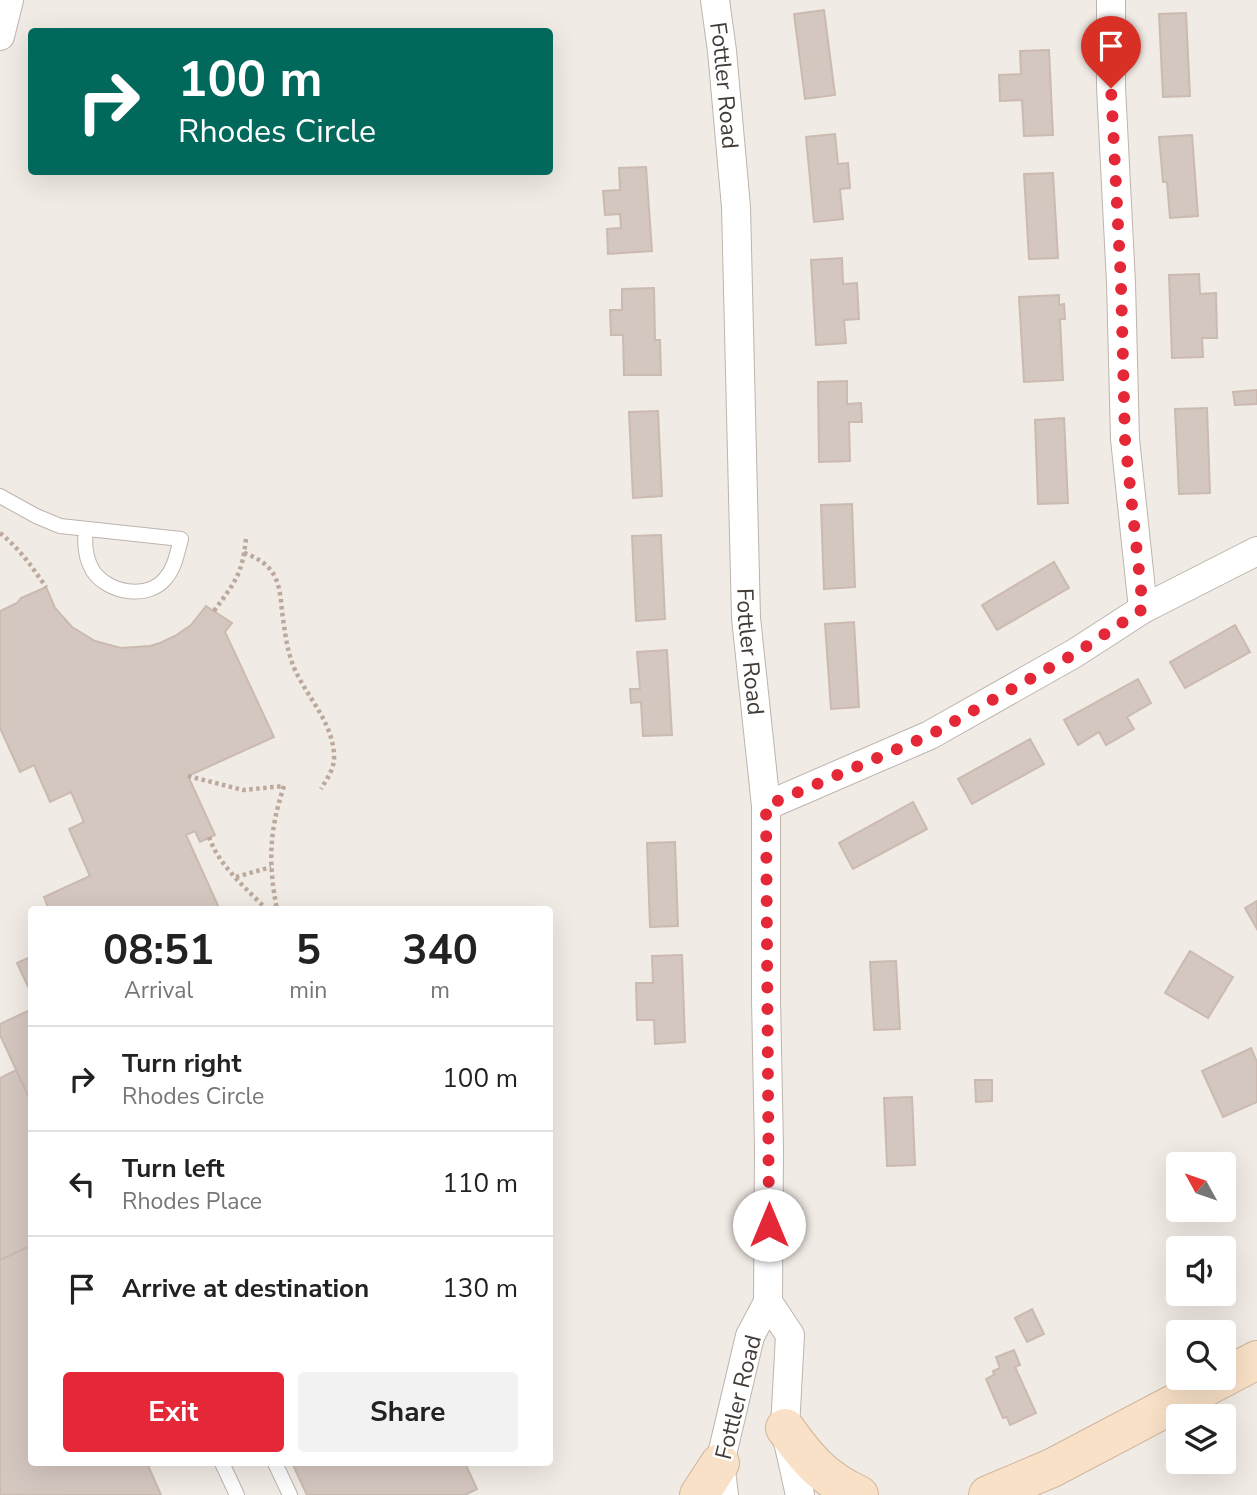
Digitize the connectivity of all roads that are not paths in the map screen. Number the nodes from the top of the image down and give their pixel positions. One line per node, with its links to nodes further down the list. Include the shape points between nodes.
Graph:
1 (9, 0): 4 (street)
2 (715, 0): 9 (street, Fottler Road, via 736,207 746,618)
3 (1111, 0): 8 (street, via 1125,439)
4 (0, 36)
5 (0, 496): 6 (lane, via 60,526)
6 (86, 529): 6 (lane, via 181,539 175,565 154,588 123,590 94,572 86,556)
7 (1257, 551): 8 (street)
8 (1143, 609): 9 (street, via 1076,653 930,735)
9 (766, 806): 10 (street, Fottler Road)
10 (768, 1302): 12 (street, Fottler Road, via 790,1335); 15 (street, Fottler Road, via 750,1336)
11 (1257, 1360): 21 (street, via 1052,1468)
12 (785, 1428): 19 (street, Fottler Road); 20 (street, via 819,1470)
13 (223, 1466): 16 (lane)
14 (276, 1466): 17 (lane)
15 (722, 1479): 18 (street)
16 (237, 1495)
17 (290, 1495)
18 (699, 1495)
19 (800, 1495)
20 (859, 1495)
21 (988, 1495)

